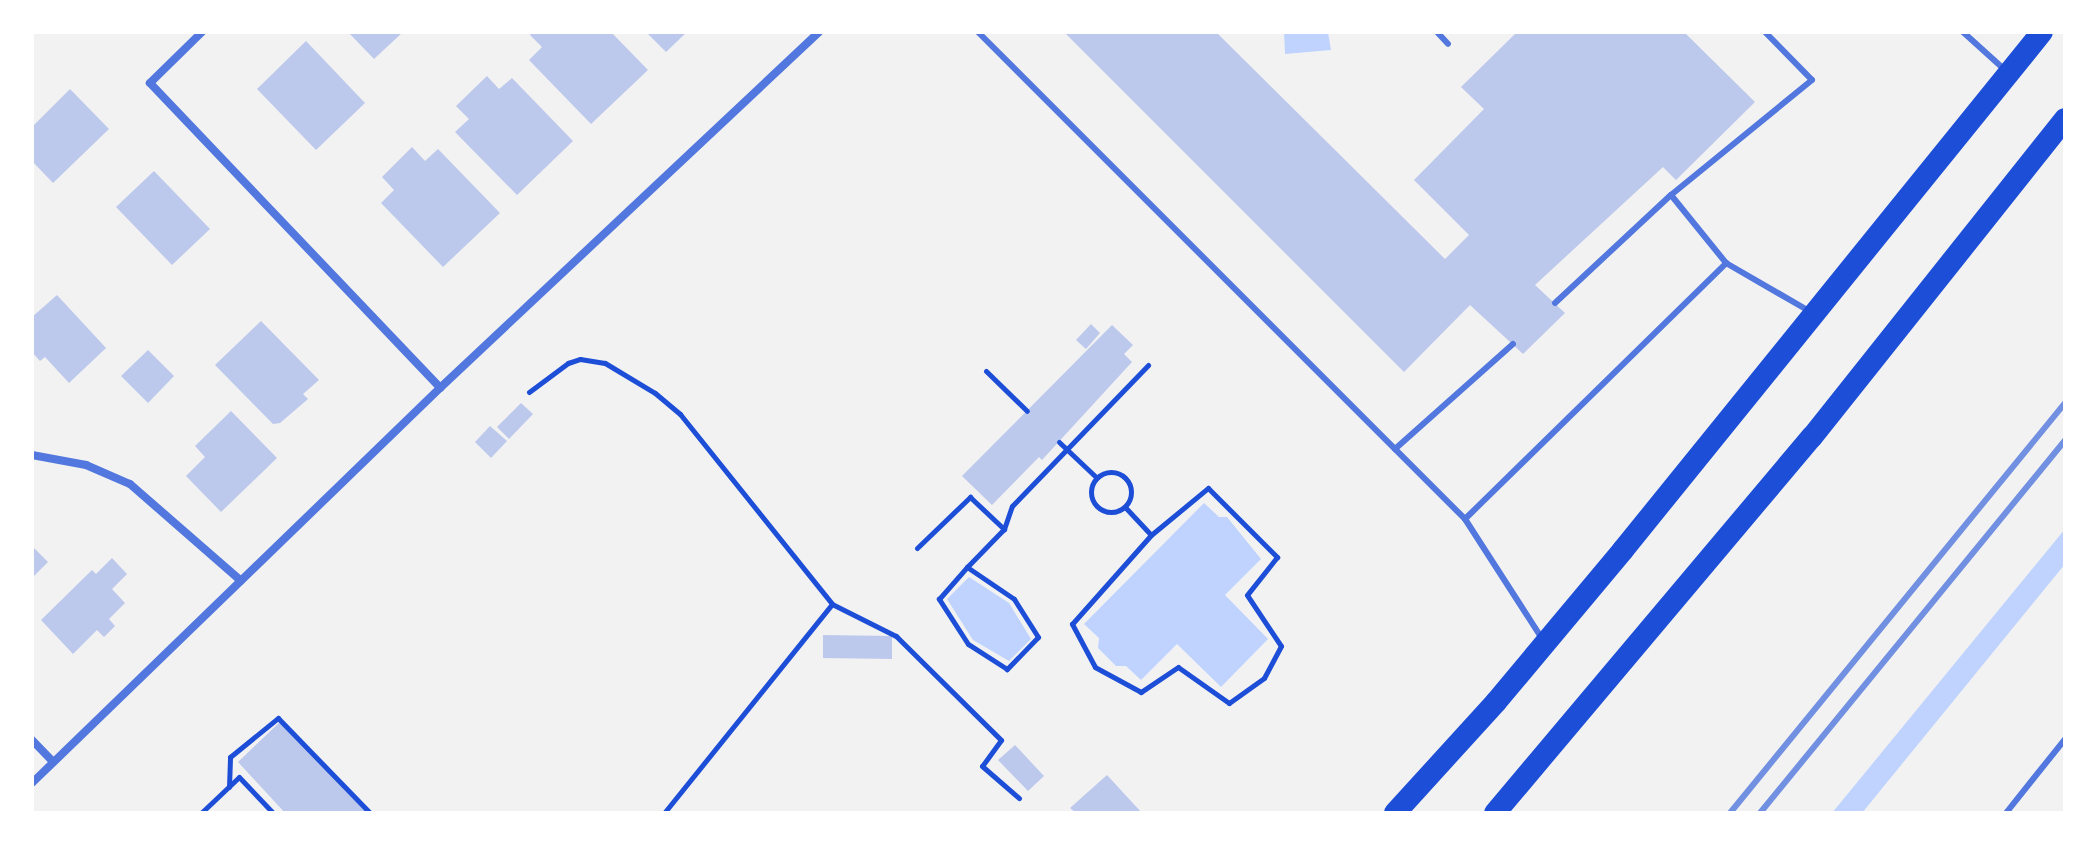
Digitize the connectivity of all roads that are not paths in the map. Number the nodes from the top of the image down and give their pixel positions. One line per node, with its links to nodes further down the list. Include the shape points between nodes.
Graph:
1 (202, 32): 16 (street, via 150,83)
2 (819, 32): 16 (street)
3 (978, 32): 17 (lane)
4 (1437, 32): 8 (lane)
5 (1765, 32): 11 (lane, via 1812,80)
6 (1963, 32): 9 (lane)
7 (2042, 32): 9 (highway)
8 (1448, 44)
9 (2008, 74): 14 (highway)
10 (2065, 119): 27 (highway, via 1812,437)
11 (1671, 195): 12 (lane); 13 (lane)
12 (1726, 263): 14 (lane); 19 (lane)
13 (1555, 303)
14 (1814, 314): 21 (highway)
15 (1513, 344): 17 (lane)
16 (440, 388): 20 (street)
17 (1395, 449): 19 (lane)
18 (32, 455): 20 (street, via 86,465 130,484)
19 (1465, 519): 21 (lane)
20 (241, 581): 24 (street)
21 (1545, 644): 26 (highway)
22 (2065, 739): 28 (lane)
23 (32, 740): 24 (street)
24 (53, 762): 25 (street)
25 (32, 783)
26 (1395, 813)
27 (1495, 813)
28 (2006, 813)

